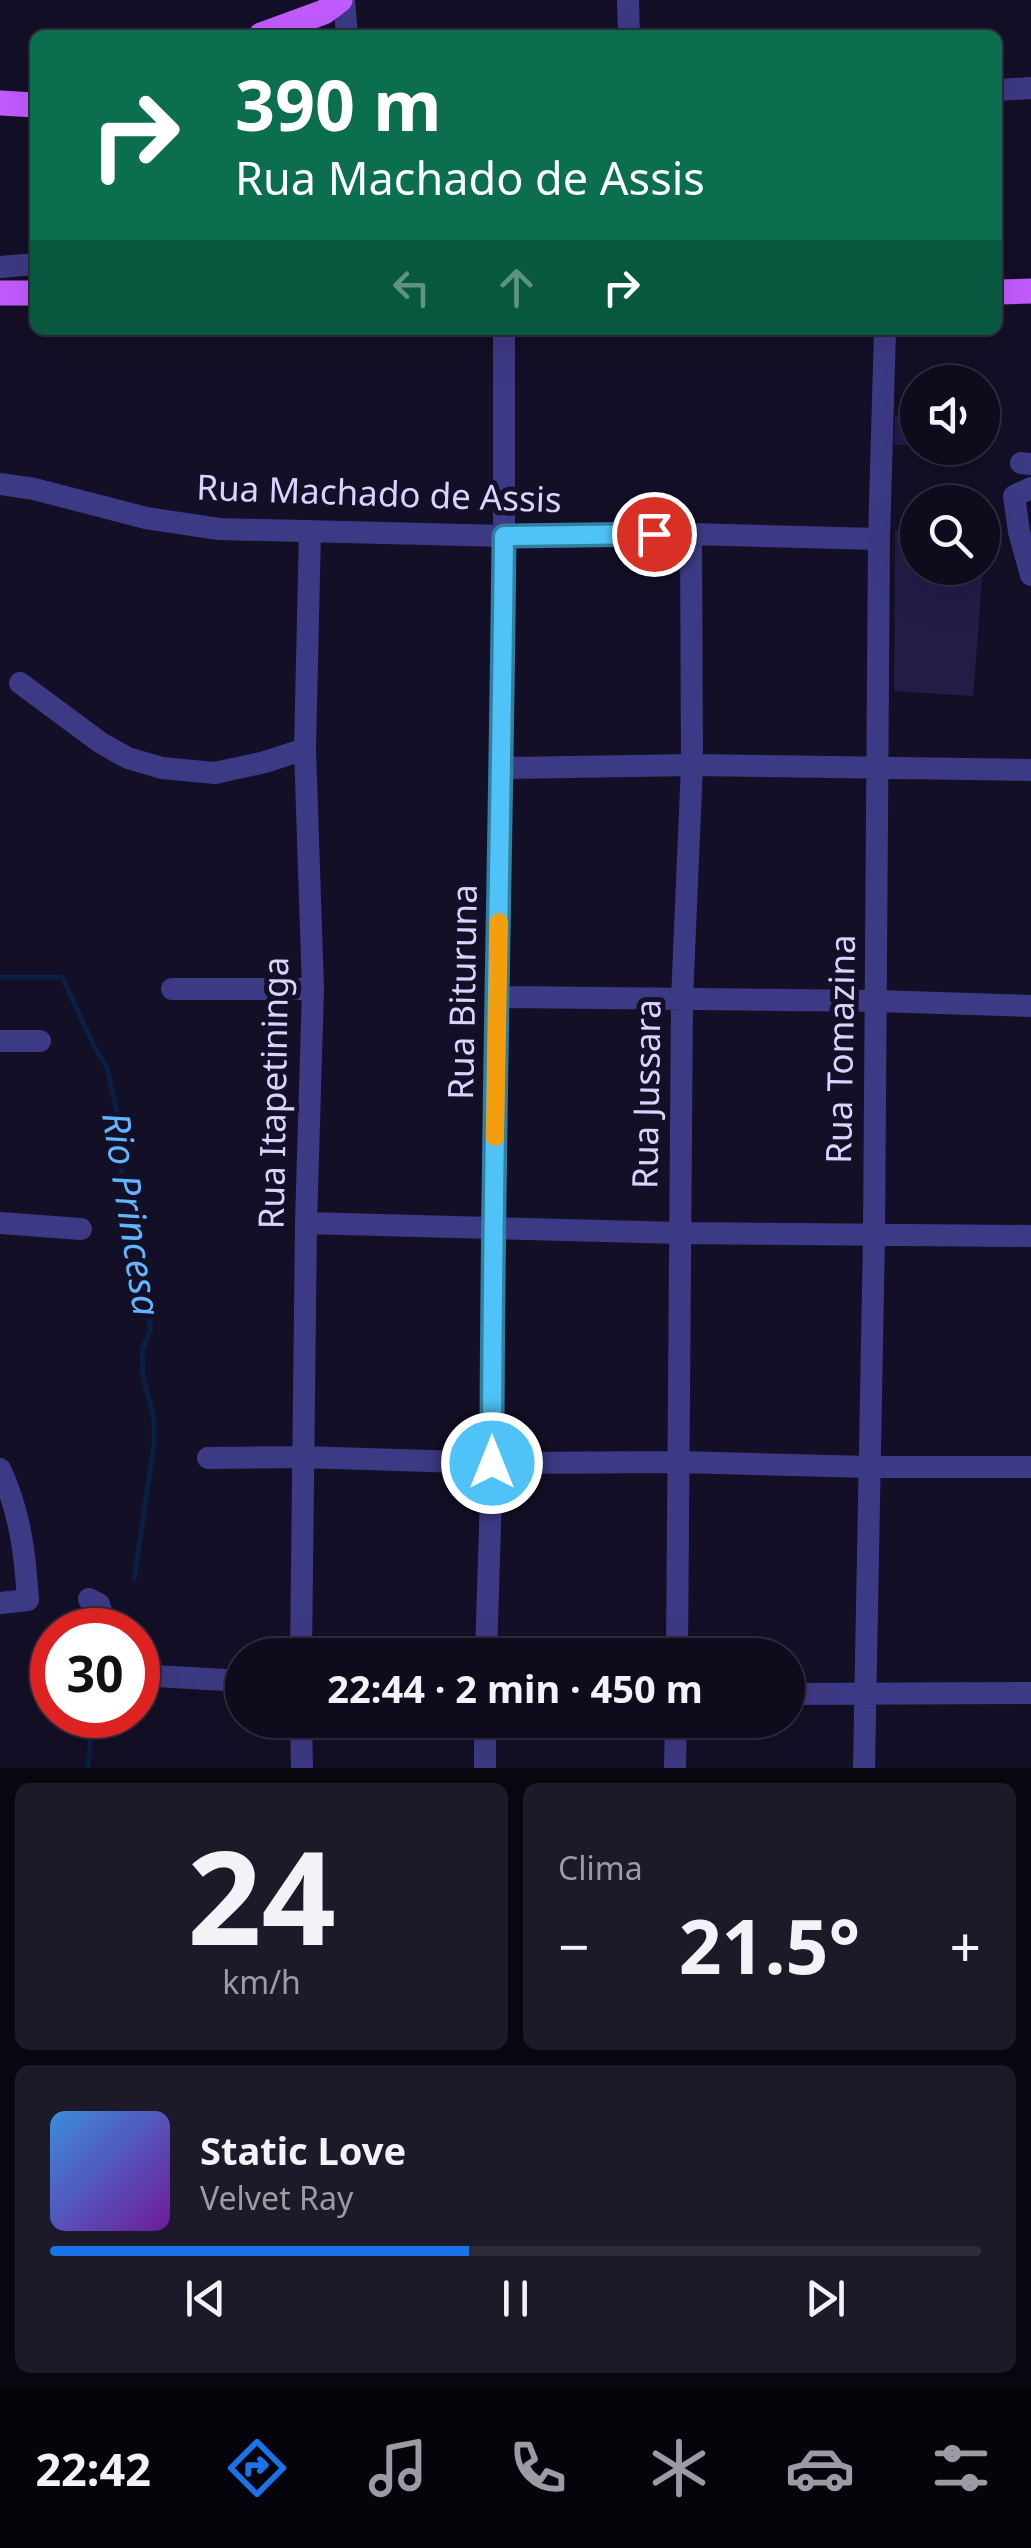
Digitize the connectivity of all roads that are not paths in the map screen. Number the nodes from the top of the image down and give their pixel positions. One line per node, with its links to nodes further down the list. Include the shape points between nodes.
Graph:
1 (342, 0): 3 (main road); 4 (street)
2 (628, 0): 5 (street)
3 (275, 30)
4 (346, 30)
5 (629, 30)
6 (1031, 88): 7 (street)
7 (1002, 90)
8 (0, 103): 9 (main road)
9 (30, 105)
10 (30, 264): 11 (street)
11 (0, 267)
12 (1031, 290): 13 (main road)
13 (1002, 292)
14 (0, 293): 15 (main road)
15 (30, 293)
16 (504, 335): 22 (street, Rua Bituruna)
17 (885, 335): 23 (street, Rua Tomazina)
18 (0, 484): 20 (street, Rua Machado de Assis, via 146,518)
19 (1031, 488): 24 (street, via 1014,496)
20 (310, 532): 22 (street, Rua Machado de Assis); 26 (street, Rua Itapetininga)
21 (691, 534): 22 (street, Rua Machado de Assis); 23 (street, Rua Machado de Assis); 27 (street, Rua Jussara)
22 (504, 536): 28 (street, Rua Bituruna)
23 (880, 538): 29 (street, Rua Tomazina)
24 (1031, 575)
25 (20, 683): 26 (street, via 101,744 162,768 215,773)
26 (305, 749): 32 (street, Rua Itapetininga)
27 (692, 765): 28 (street); 29 (street); 34 (street, Rua Jussara)
28 (501, 768): 33 (street, Rua Bituruna)
29 (878, 770): 30 (street); 35 (street, Rua Tomazina)
30 (1031, 770)
31 (172, 989): 32 (street)
32 (313, 989): 40 (street, Rua Itapetininga)
33 (498, 998): 34 (street); 42 (street, Rua Bituruna)
34 (682, 999): 35 (street); 43 (street, Rua Jussara)
35 (876, 1000): 36 (street); 44 (street, Rua Tomazina)
36 (1031, 1006)
37 (0, 1040): 38 (street)
38 (40, 1041)
39 (0, 1223): 41 (street)
40 (306, 1223): 42 (street); 46 (street, Rua Itapetininga)
41 (81, 1229)
42 (492, 1230): 43 (street); 49 (street, Rua Bituruna)
43 (680, 1234): 44 (street); 48 (street, Rua Jussara)
44 (874, 1236): 45 (street); 50 (street, Rua Tomazina)
45 (1031, 1236)
46 (303, 1457): 47 (street); 49 (street); 56 (street, Rua Itapetininga)
47 (208, 1458)
48 (680, 1462): 49 (street); 50 (street); 58 (street, Rua Jussara)
49 (492, 1463): 57 (street, Rua Bituruna)
50 (870, 1467): 51 (street); 63 (street, Rua Tomazina)
51 (1031, 1467)
52 (0, 1469): 54 (street, via 24,1546 28,1600)
53 (89, 1599): 55 (street)
54 (0, 1603)
55 (100, 1608)
56 (301, 1638)
57 (487, 1638)
58 (677, 1638)
59 (160, 1676): 60 (street)
60 (225, 1680)
61 (1031, 1693): 63 (street)
62 (805, 1694): 63 (street)
63 (864, 1694): 70 (street, Rua Tomazina)
64 (301, 1738): 67 (street)
65 (485, 1738): 68 (street)
66 (676, 1738): 69 (street)
67 (302, 1768)
68 (485, 1768)
69 (675, 1768)
70 (864, 1768)

